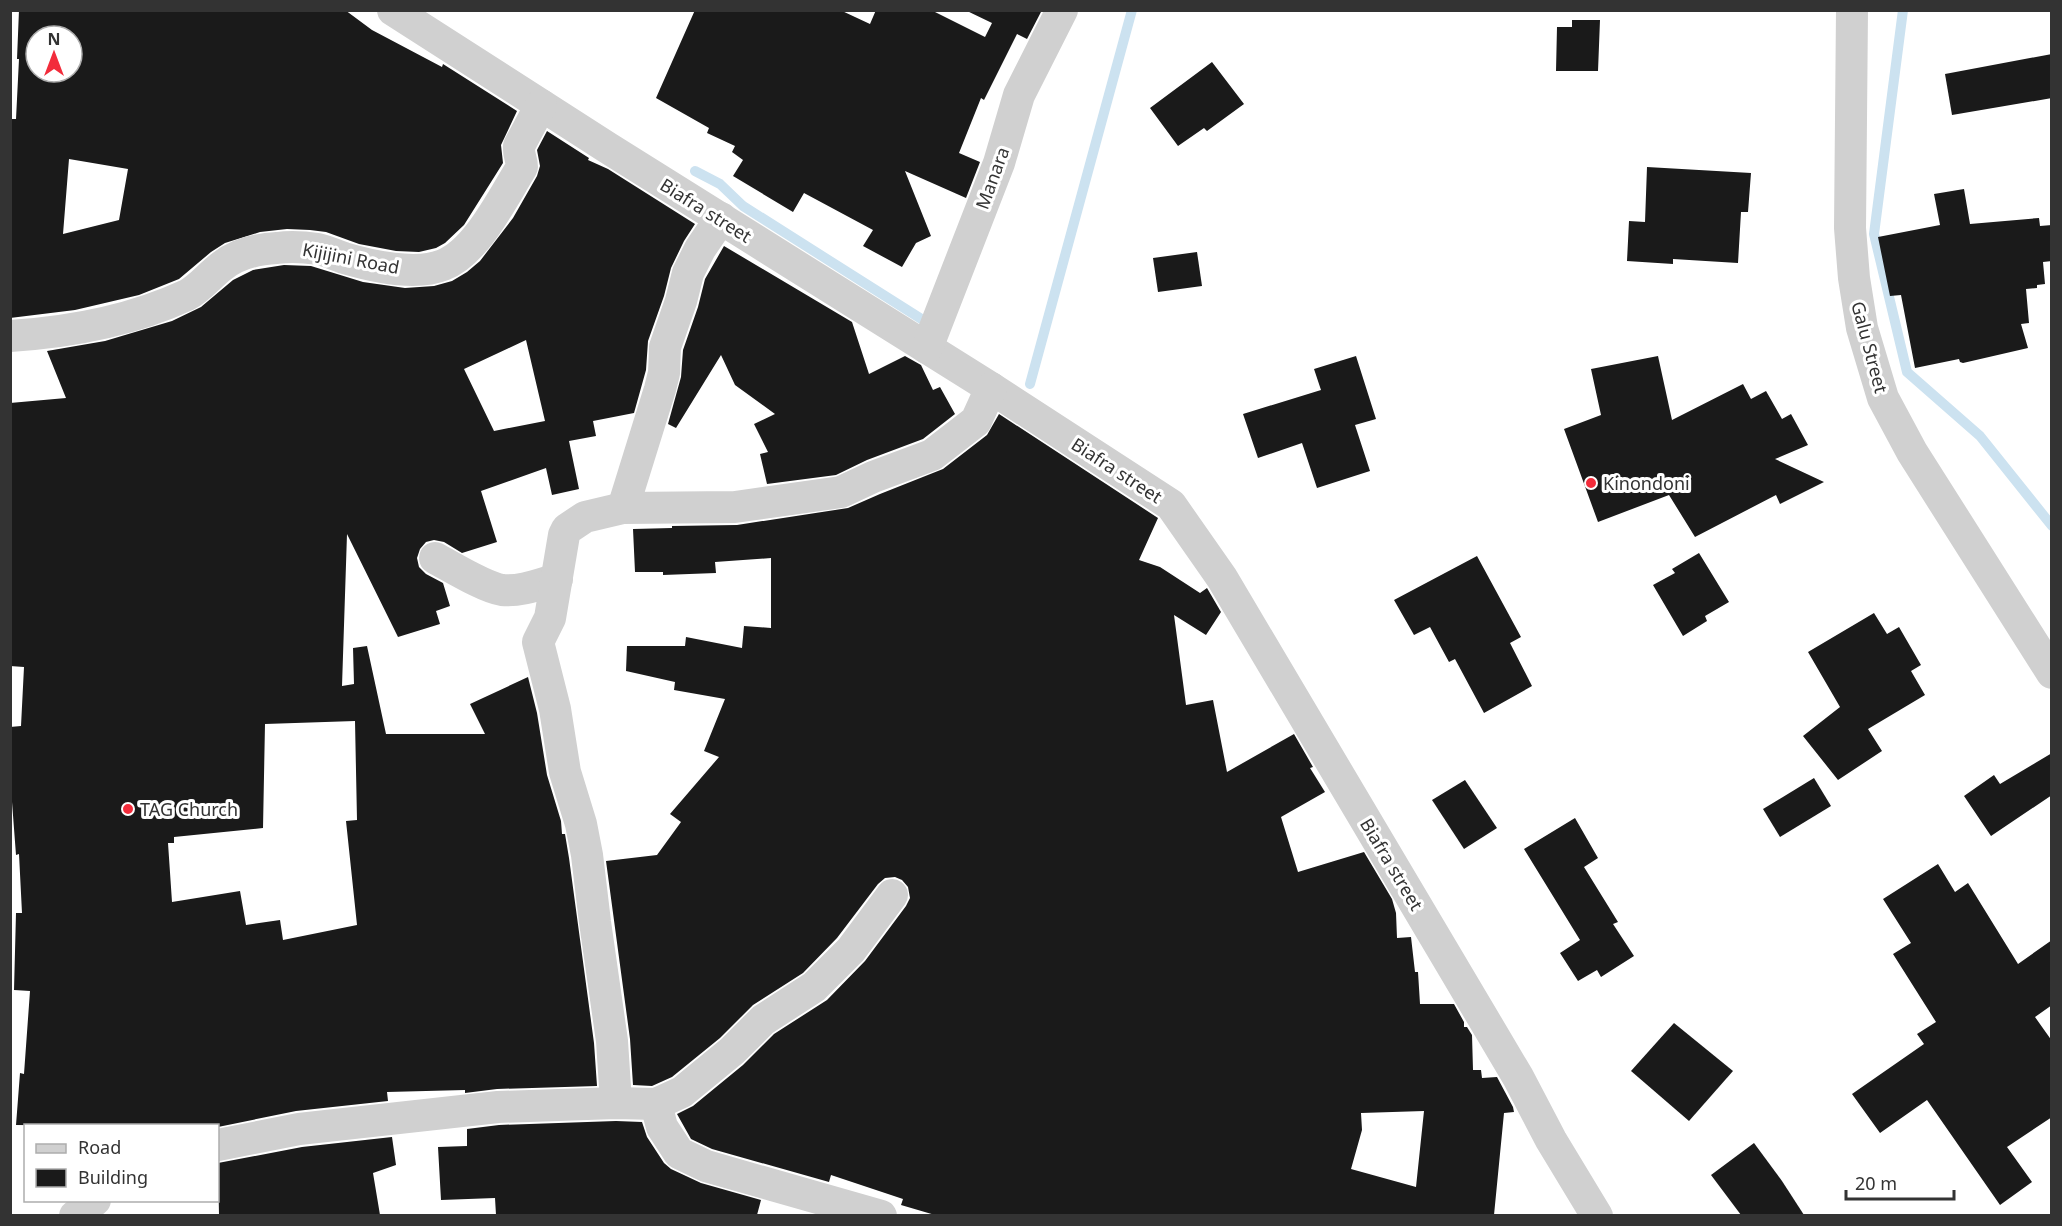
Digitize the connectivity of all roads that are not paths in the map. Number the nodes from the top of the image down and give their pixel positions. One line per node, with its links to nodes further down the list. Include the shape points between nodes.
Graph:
1 (393, 10): 4 (street, Biafra street)
2 (1062, 10): 7 (street, Manara, via 1019,95 999,163)
3 (1852, 10): 12 (street, Galu Street, via 1850,228 1862,328 1882,398)
4 (542, 105): 5 (street, Biafra street); 6 (street, Kijijini Road, via 519,146 522,168 476,238 460,255 443,265 424,270 399,268 368,264 320,249 277,248 241,254 189,294 125,319)
5 (720, 218): 7 (street, Biafra street); 9 (street, via 688,273 665,347 660,389)
6 (10, 336)
7 (927, 348): 8 (street, Biafra street)
8 (992, 388): 9 (street, via 976,421 932,455 841,492 735,507); 20 (street, Biafra street, via 1171,506 1222,578)
9 (623, 508): 11 (street, via 585,517 567,529)
10 (435, 558): 11 (street, via 501,590)
11 (557, 579): 14 (street, via 550,618 538,642 587,855 612,1041)
12 (2052, 673)
13 (892, 895): 15 (street, via 851,950 814,987 764,1020 682,1092)
14 (616, 1103): 15 (street); 16 (street, via 498,1107 416,1115 298,1129)
15 (656, 1104): 19 (street, via 662,1127 679,1153 688,1158 752,1181)
16 (219, 1145)
17 (92, 1202): 18 (street)
18 (75, 1215)
19 (881, 1215)
20 (1597, 1215)

